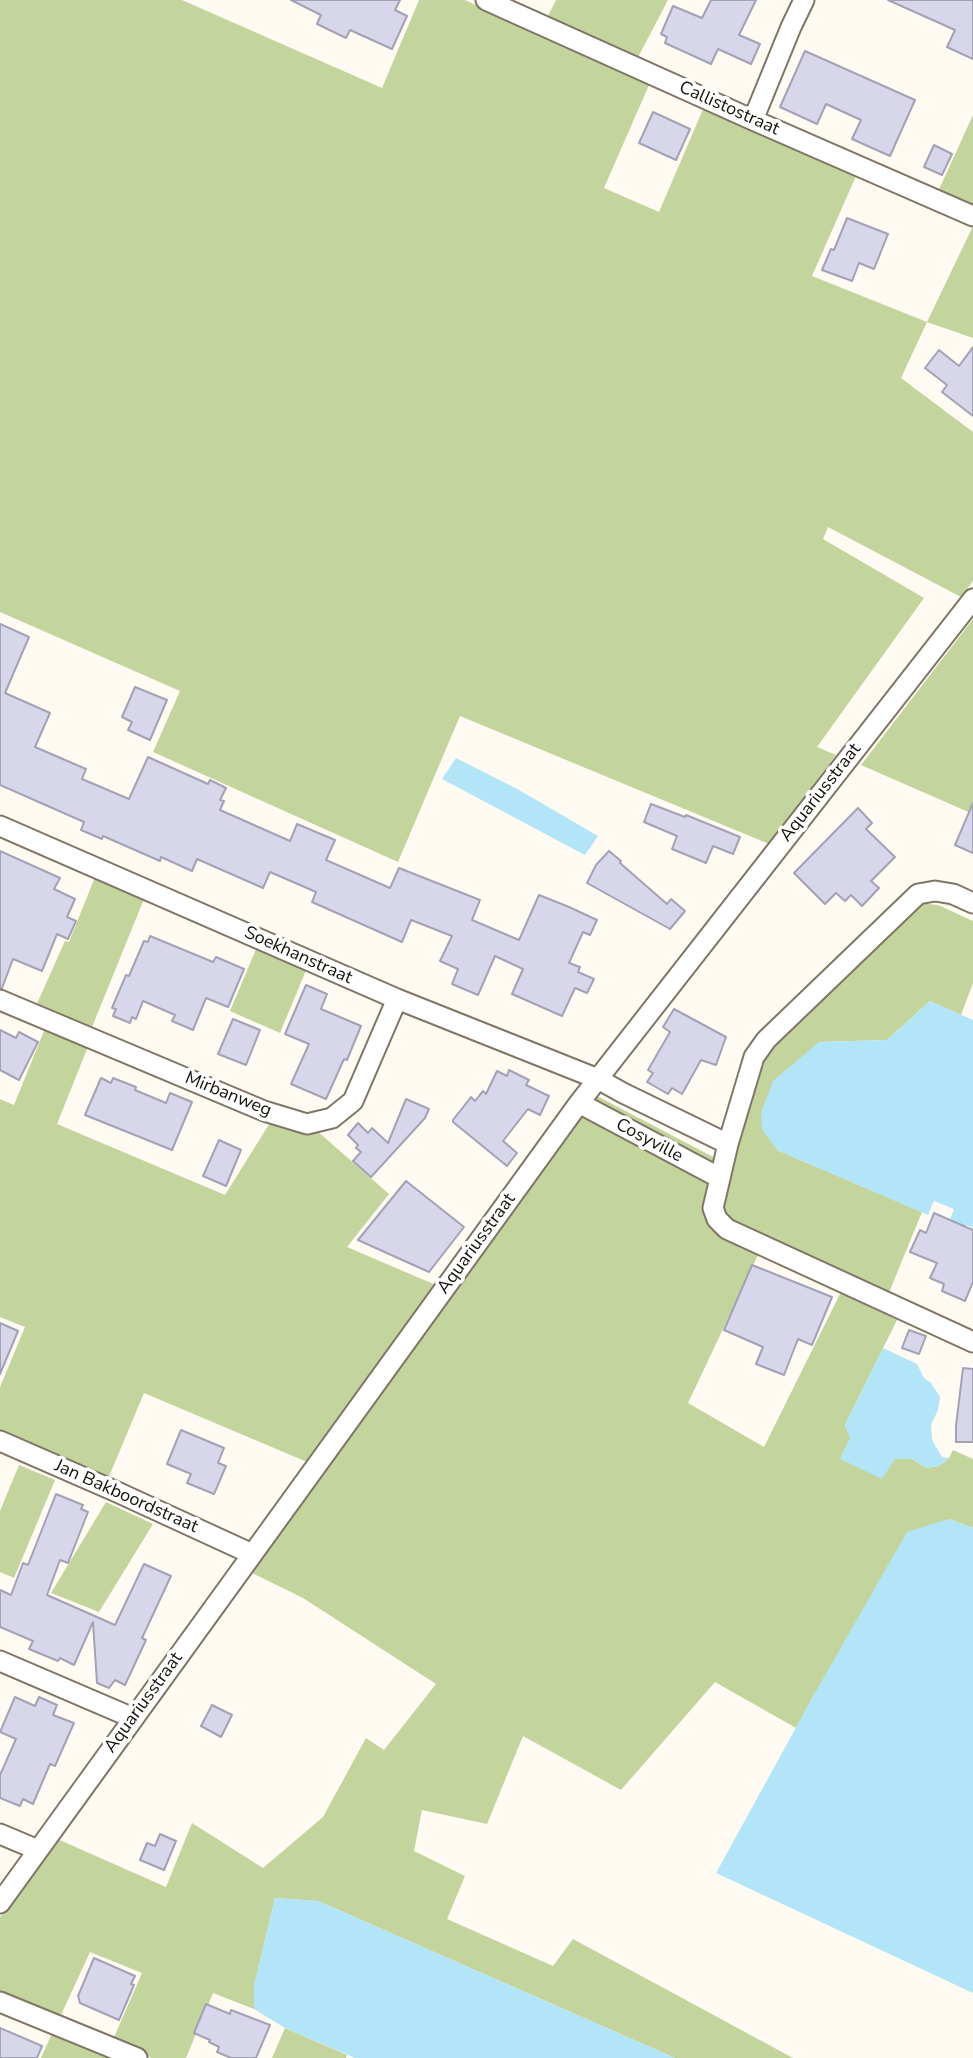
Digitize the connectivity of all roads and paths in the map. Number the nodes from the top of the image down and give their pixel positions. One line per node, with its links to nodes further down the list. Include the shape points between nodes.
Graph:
1 (486, 0): 3 (street, Callistostraat)
2 (804, 0): 3 (street)
3 (753, 120): 4 (street, Callistostraat)
4 (973, 216)
5 (973, 599): 10 (street, Aquariusstraat)
6 (0, 826): 8 (street, Soekhanstraat)
7 (973, 902): 14 (street, via 935,891 918,894 778,1028 754,1057)
8 (397, 999): 9 (street, Mirbanweg, via 353,1101 332,1118 307,1124 264,1111); 10 (street, Soekhanstraat)
9 (0, 1000)
10 (598, 1079): 11 (street, Cosyville); 12 (street, Aquariusstraat)
11 (623, 1093): 13 (street); 14 (street, Cosyville)
12 (579, 1103): 13 (street, Cosyville); 18 (street, Aquariusstraat)
13 (607, 1119): 15 (street, Cosyville)
14 (728, 1144): 15 (street)
15 (720, 1178): 16 (street, via 713,1208 727,1229)
16 (973, 1342)
17 (0, 1441): 18 (street, Jan Bakboordstraat)
18 (252, 1554): 20 (street, Aquariusstraat)
19 (0, 1661): 20 (street)
20 (133, 1718): 22 (street, Aquariusstraat)
21 (0, 1834): 22 (street)
22 (38, 1850): 23 (street, Aquariusstraat)
23 (0, 1903)
24 (0, 2002): 25 (street)
25 (137, 2058)

